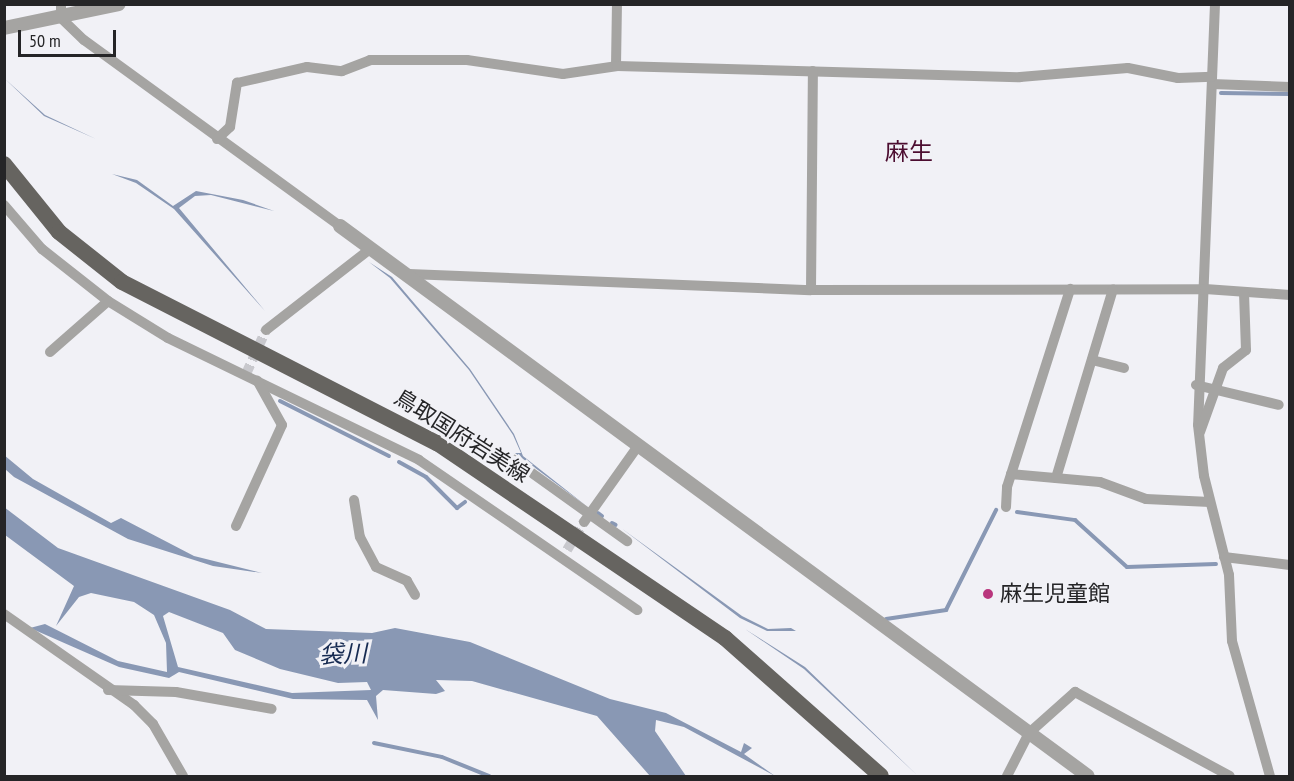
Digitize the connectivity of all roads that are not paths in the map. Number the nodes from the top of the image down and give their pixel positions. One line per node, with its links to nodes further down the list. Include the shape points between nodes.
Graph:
1 (119, 4): 4 (street)
2 (617, 4): 6 (street)
3 (1215, 4): 8 (street)
4 (61, 11): 5 (street); 10 (street)
5 (4, 28)
6 (615, 66): 7 (street, via 718,73); 10 (street, via 563,74 467,60 370,60 334,72 307,67 237,83 230,127)
7 (813, 71): 8 (street, via 1020,77 1128,68); 19 (street)
8 (1212, 81): 9 (street); 18 (street)
9 (1290, 87)
10 (217, 139): 13 (street)
11 (4, 164): 51 (main road, 鳥取国府岩美線, via 59,232 114,276 389,415 464,460 724,638)
12 (4, 206): 22 (street, via 42,249)
13 (340, 226): 14 (street)
14 (370, 249): 15 (street); 23 (street)
15 (410, 274): 19 (street); 32 (street)
16 (1070, 289): 17 (street); 19 (street); 34 (street)
17 (1113, 289): 18 (street); 25 (street)
18 (1205, 289): 20 (street); 28 (street)
19 (811, 290)
20 (1244, 293): 21 (street); 29 (street, via 1246,350 1223,368)
21 (1290, 295)
22 (108, 301): 24 (street); 27 (street, via 168,338)
23 (266, 330)
24 (50, 352)
25 (1092, 360): 26 (street); 35 (street)
26 (1124, 369)
27 (257, 380): 40 (street, via 282,425); 45 (street, via 419,460 564,553)
28 (1196, 385): 29 (street); 31 (street)
29 (1219, 389): 30 (street); 31 (street)
30 (1279, 405)
31 (1199, 435): 37 (street)
32 (638, 446): 39 (street); 49 (street)
33 (511, 458): 39 (street)
34 (1011, 474): 35 (street); 38 (street)
35 (1056, 478): 37 (street, via 1100,482 1146,499)
36 (354, 500): 44 (street, via 360,537 376,567 408,581)
37 (1210, 502): 42 (street)
38 (1006, 507)
39 (587, 519): 41 (street)
40 (236, 526)
41 (627, 541)
42 (1224, 557): 43 (street); 55 (street, via 1232,641)
43 (1290, 565)
44 (416, 596)
45 (637, 610)
46 (4, 614): 47 (street)
47 (108, 690): 48 (street, via 176,692); 50 (street, via 153,724)
48 (272, 709)
49 (1029, 733): 52 (street); 53 (street); 54 (street, via 1081,693)
50 (183, 777)
51 (881, 777)
52 (1007, 777)
53 (1088, 777)
54 (1230, 777)
55 (1270, 777)

